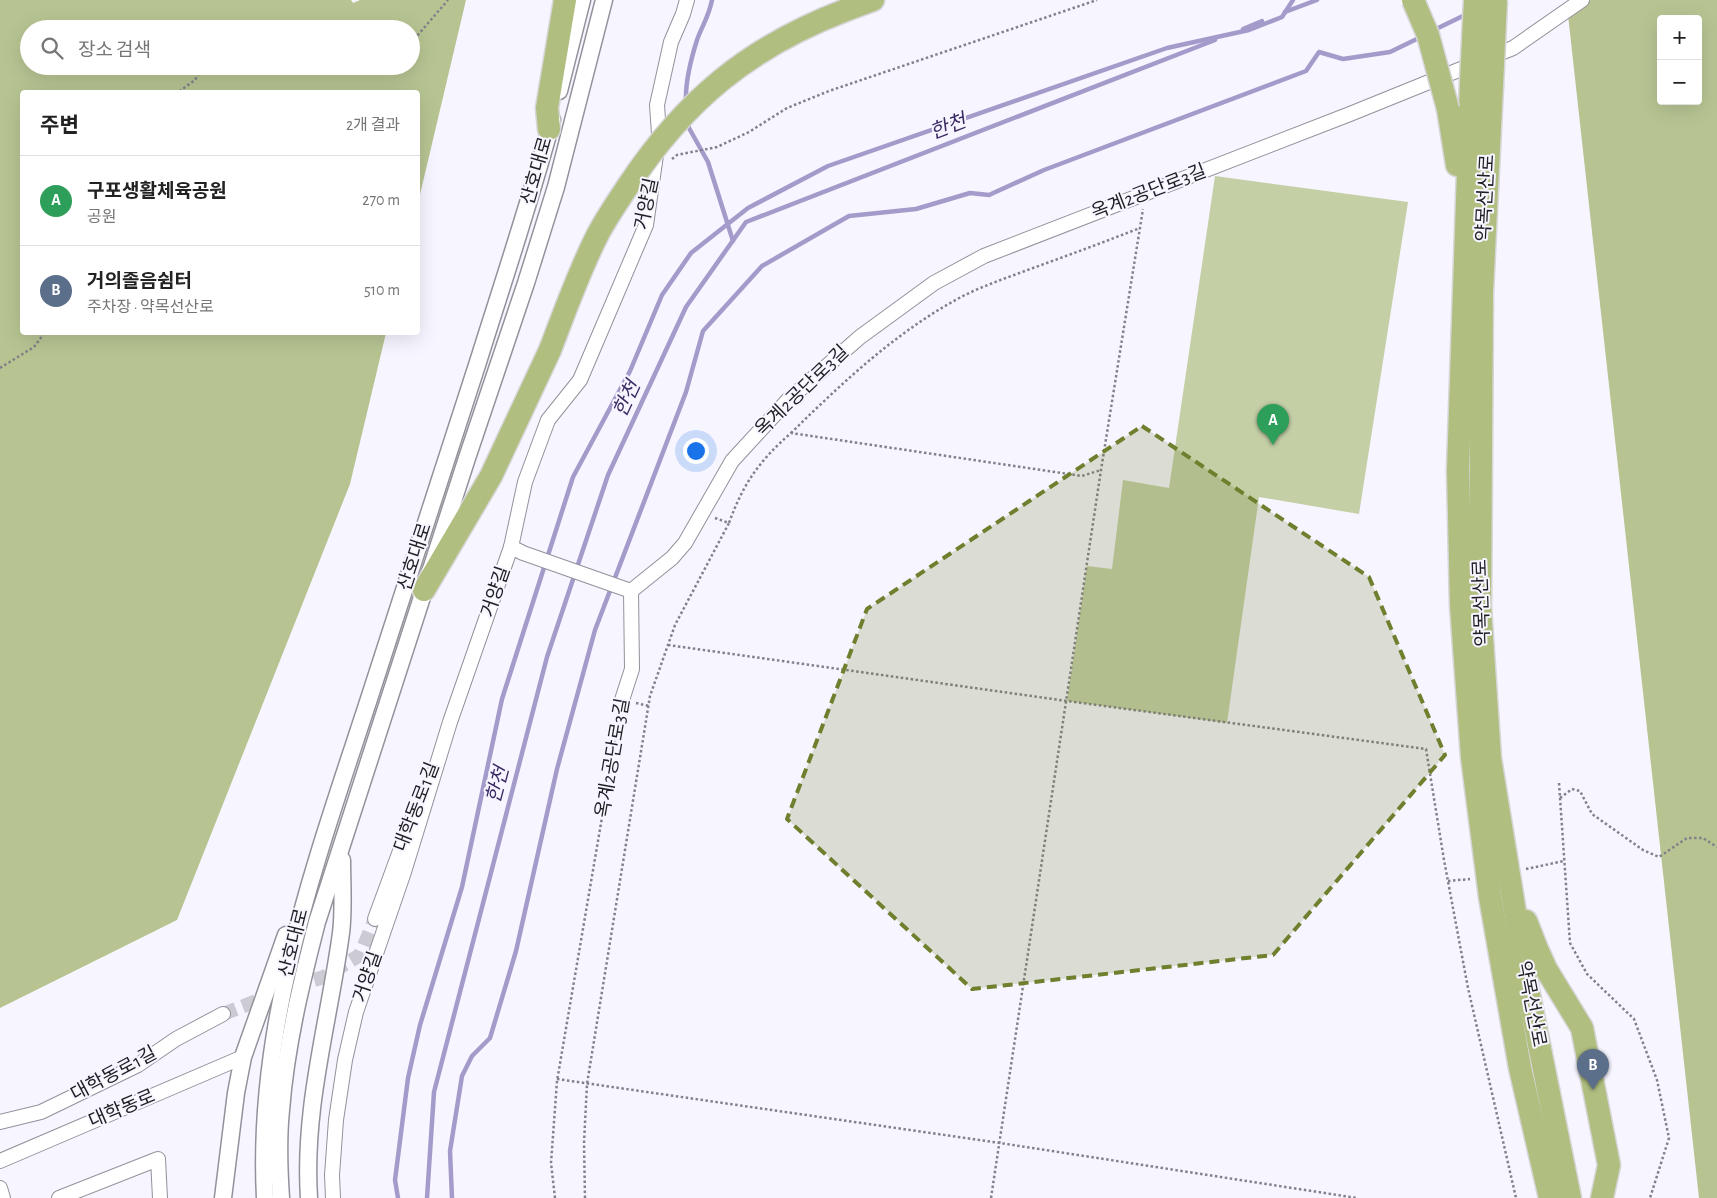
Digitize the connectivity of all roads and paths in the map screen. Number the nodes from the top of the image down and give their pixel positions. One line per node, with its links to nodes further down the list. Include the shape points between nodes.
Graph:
1 (448, 0): 12 (path)
2 (565, 0): 16 (highway, via 547,108)
3 (582, 0): 16 (street, 산호대로)
4 (604, 0): 28 (street, 산호대로, via 553,196)
5 (687, 0): 27 (street, 거양길, via 671,42 657,105 659,134 646,225 580,380 548,420 525,482)
6 (873, 0): 28 (highway, bridge, via 797,30 759,53 707,92 678,120 644,162 598,234 550,350 491,476)
7 (1097, 0): 17 (path, via 829,91 787,108 717,147)
8 (1413, 0): 21 (highway, bridge, via 1428,35 1448,109 1456,158)
9 (1475, 0): 14 (highway, 약목선산로, bridge)
10 (1496, 0): 14 (highway, 약목선산로, bridge)
11 (1582, 0): 18 (street, 옥계2공단로3길, via 1513,48)
12 (420, 33)
13 (198, 75): 15 (path)
14 (1481, 83): 21 (highway, 약목선산로); 31 (highway, 약목선산로, via 1480,608)
15 (181, 90)
16 (549, 129): 42 (street, 산호대로)
17 (677, 155)
18 (1146, 193): 19 (path); 25 (street, 옥계2공단로3길, via 984,256 934,283 860,337 788,400 732,461)
19 (1140, 228): 23 (path, via 993,283 955,301 918,324 864,366); 24 (path)
20 (43, 335): 22 (path, via 34,347)
21 (1462, 336): 67 (highway, 약목선산로, via 1458,470 1461,605 1472,757 1490,897 1520,1068)
22 (0, 368)
23 (791, 433): 24 (path, via 1082,476); 26 (path, via 744,486)
24 (1101, 470): 33 (path)
25 (701, 513): 26 (path); 29 (street, 옥계2공단로3길, via 685,543 672,558)
26 (729, 523): 30 (path, via 675,625)
27 (517, 550): 29 (street); 34 (street, 거양길)
28 (424, 590): 37 (street, 산호대로)
29 (627, 590): 32 (street, 옥계2공단로3길, via 632,669)
30 (668, 645): 33 (path); 48 (path, via 650,696)
31 (1486, 688): 68 (highway, 약목선산로, via 1490,758 1526,980); 69 (highway, via 1526,920 1546,969 1582,1028 1609,1165)
32 (622, 700): 47 (path, 옥계2공단로3길)
33 (1067, 701): 43 (path, via 1426,749); 51 (path)
34 (450, 722): 44 (street, 대학동로1길); 61 (street, 거양길, via 356,1012 336,1120)
35 (1559, 783): 36 (path)
36 (1560, 798): 38 (path, via 1572,789 1580,791 1592,814 1658,857 1687,838 1703,838); 39 (path)
37 (342, 843): 49 (street, 산호대로, via 300,990); 60 (street, via 341,931 311,1107)
38 (1717, 847)
39 (1564, 861): 40 (path); 70 (path, via 1570,943 1587,974 1634,1019 1657,1080 1669,1138)
40 (1525, 869)
41 (1474, 878): 43 (path)
42 (311, 880): 46 (street, via 283,942); 49 (street, 산호대로, via 284,982 268,1074)
43 (1448, 881): 66 (path, via 1468,988)
44 (375, 920)
45 (223, 1014): 50 (street, 대학동로1길, via 138,1065 40,1112)
46 (243, 1057): 52 (street, 대학동로); 57 (street)
47 (557, 1080): 48 (path); 62 (path, 옥계2공단로3길, via 550,1163)
48 (587, 1084): 51 (path); 63 (path)
49 (273, 1115): 58 (street, via 264,1168); 59 (street, via 279,1144)
50 (0, 1122)
51 (1000, 1142): 64 (path); 65 (path)
52 (0, 1161)
53 (0, 1188): 54 (street)
54 (3, 1198)
55 (59, 1198): 56 (street, via 158,1159)
56 (160, 1198)
57 (224, 1198)
58 (266, 1198)
59 (281, 1198)
60 (309, 1198)
61 (333, 1198)
62 (555, 1198)
63 (585, 1198)
64 (991, 1198)
65 (1357, 1198)
66 (1516, 1198)
67 (1550, 1198)
68 (1570, 1198)
69 (1602, 1198)
70 (1650, 1198)

